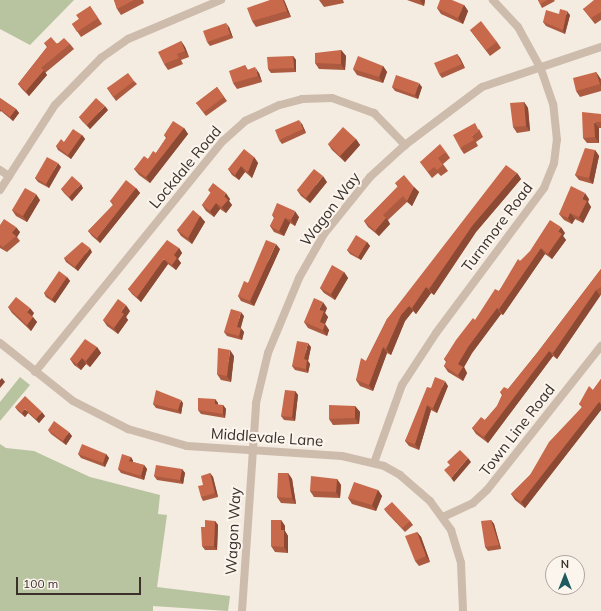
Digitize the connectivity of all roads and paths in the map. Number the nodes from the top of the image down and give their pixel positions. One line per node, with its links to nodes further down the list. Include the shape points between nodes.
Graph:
1 (222, 0): 7 (street, via 128,39 101,58 55,105)
2 (493, 0): 4 (street, Turnmore Road, via 518,27)
3 (601, 47): 4 (street, Wagon Way)
4 (541, 69): 5 (street, Wagon Way, via 482,87); 13 (street, Turnmore Road, via 553,104 557,140 554,163 544,188 436,333 402,385)
5 (405, 145): 11 (street, Lockdale Road, via 374,113 332,98 295,101 245,121 223,141); 12 (street, Wagon Way, via 351,199 299,278 268,353 256,403)
6 (0, 170): 7 (street)
7 (9, 176): 8 (street)
8 (0, 190)
9 (0, 343): 11 (street, Middlevale Lane)
10 (601, 346): 14 (street, Town Line Road, via 487,490 473,503)
11 (35, 372): 12 (street, Middlevale Lane, via 73,401 128,429 173,443)
12 (251, 451): 13 (street, Middlevale Lane, via 342,456); 15 (street, Wagon Way)
13 (374, 464): 14 (street, Middlevale Lane, via 414,486)
14 (443, 517): 16 (street, Middlevale Lane, via 451,530 461,563)
15 (242, 611)
16 (463, 611)

